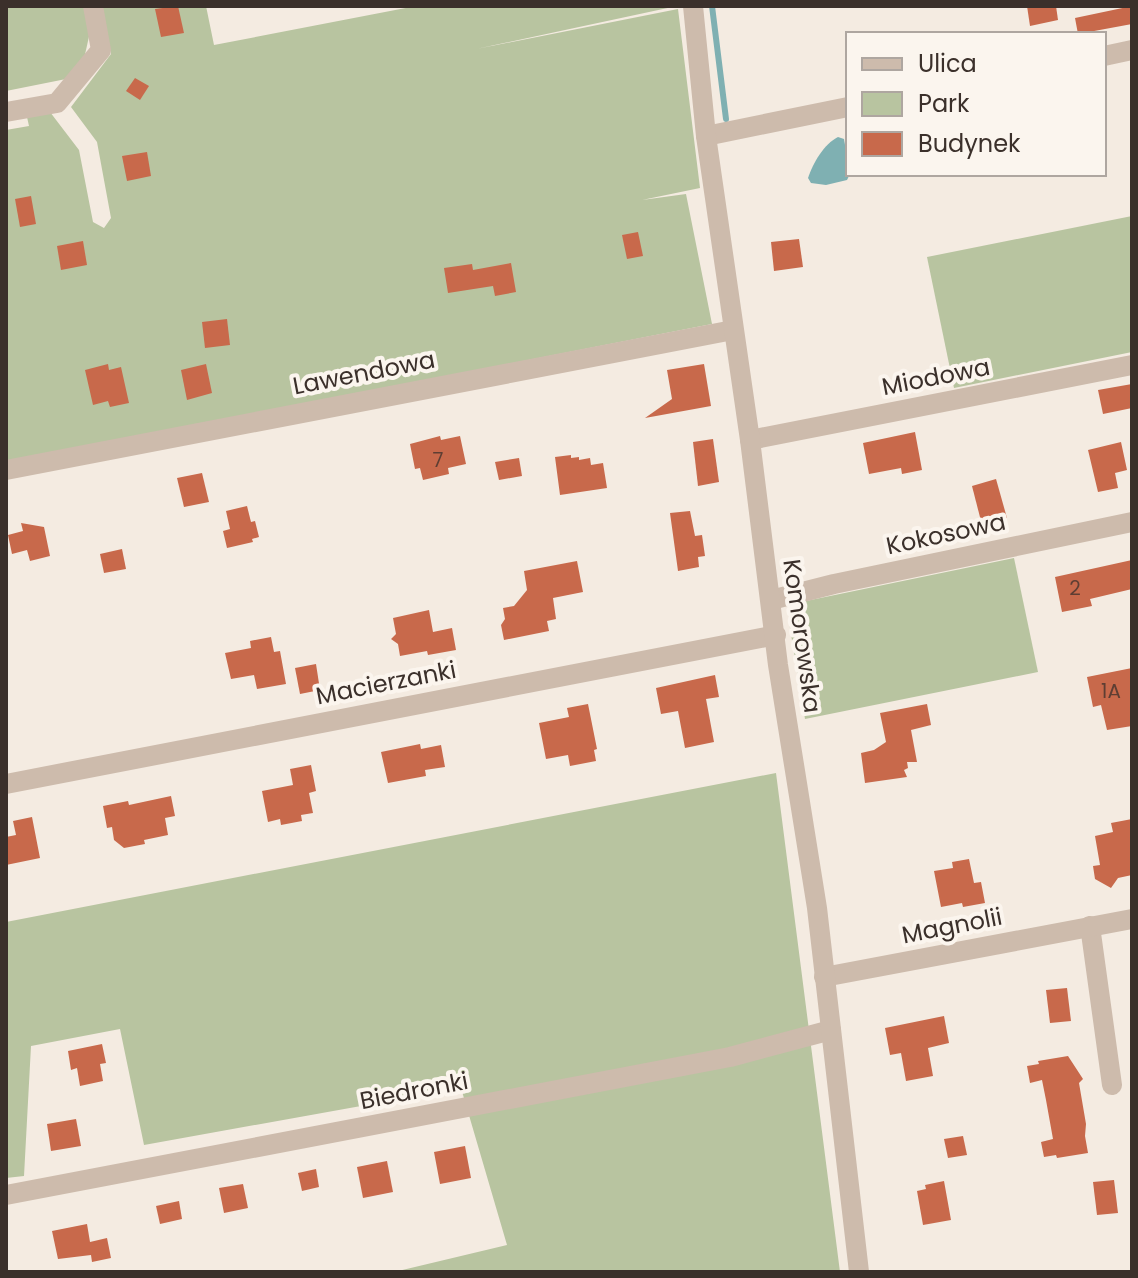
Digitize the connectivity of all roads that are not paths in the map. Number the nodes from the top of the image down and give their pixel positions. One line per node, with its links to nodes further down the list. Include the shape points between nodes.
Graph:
1 (93, 6): 6 (street, via 101,50 57,103)
2 (693, 6): 7 (street, Komorowska)
3 (1132, 50): 4 (street)
4 (1106, 56)
5 (846, 107): 7 (street)
6 (6, 112)
7 (706, 136): 8 (street, Komorowska)
8 (733, 330): 10 (street, Komorowska); 11 (street, Lawendowa)
9 (1132, 365): 10 (street, Miodowa)
10 (750, 440): 13 (street, Komorowska)
11 (6, 470)
12 (1132, 522): 13 (street, Kokosowa)
13 (771, 600): 14 (street, Komorowska)
14 (776, 635): 15 (street, Macierzanki); 18 (street, Komorowska)
15 (6, 784)
16 (1132, 919): 17 (street, Magnolii)
17 (1090, 926): 18 (street, Magnolii); 20 (street)
18 (824, 977): 19 (street, Komorowska)
19 (831, 1030): 21 (street, Biedronki, via 730,1057); 22 (street, Komorowska)
20 (1112, 1085)
21 (6, 1195)
22 (859, 1272)

